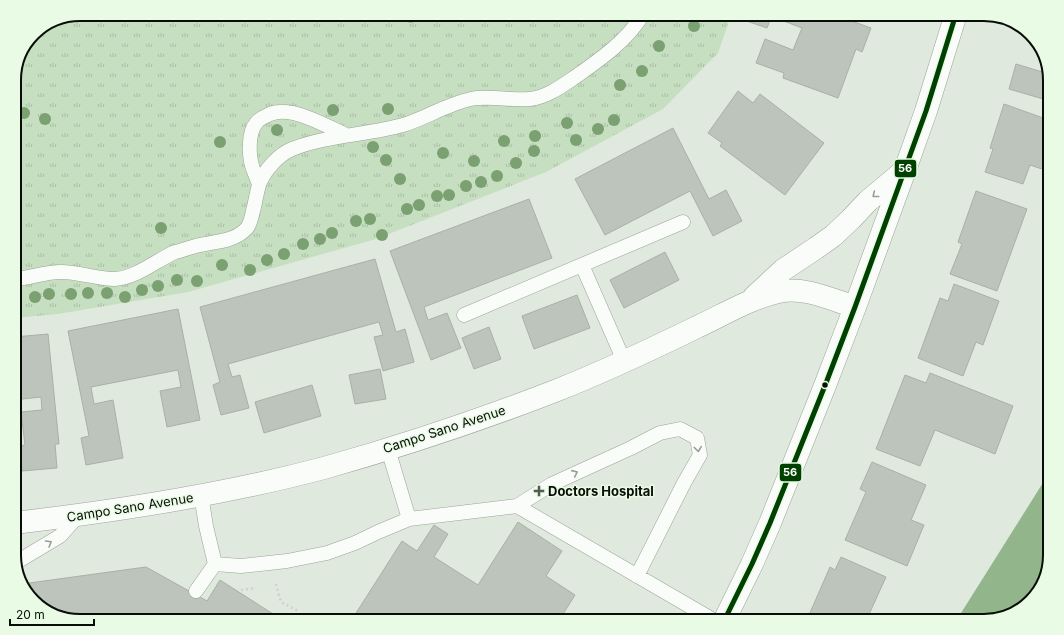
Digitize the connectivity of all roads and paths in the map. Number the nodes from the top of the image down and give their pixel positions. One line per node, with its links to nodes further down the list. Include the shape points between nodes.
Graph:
1 (638, 21): 3 (lane, via 602,58 557,90 544,96 516,100 478,98 462,101 405,124)
2 (954, 21): 4 (street)
3 (346, 135): 5 (lane, via 290,150 279,157); 5 (lane, via 308,117 292,113 279,112 267,116 257,122 250,143 250,156)
4 (905, 170): 9 (street, one-way to 9, via 868,201 833,236 783,270); 10 (street)
5 (259, 184): 8 (lane, via 248,226 230,239 194,246 132,275 117,279 61,272)
6 (683, 222): 7 (lane)
7 (582, 265): 11 (lane); 12 (lane)
8 (21, 278)
9 (749, 302): 10 (street, Campo Sano Avenue, via 777,292 794,290 810,292); 12 (street, Campo Sano Avenue)
10 (855, 307): 28 (street, via 773,516)
11 (464, 314)
12 (624, 362): 13 (street, Campo Sano Avenue, via 529,401)
13 (388, 449): 14 (street, Campo Sano Avenue, via 324,468); 17 (lane)
14 (201, 495): 16 (street, Campo Sano Avenue); 20 (lane)
15 (517, 506): 17 (lane); 21 (lane); 21 (lane, one-way to 21, via 552,484 660,433 680,429 697,438 700,455)
16 (78, 516): 18 (street, Campo Sano Avenue); 19 (lane, one-way to 16, via 60,536)
17 (409, 519): 20 (lane, via 327,553 241,566)
18 (21, 522)
19 (21, 560)
20 (215, 564): 25 (lane)
21 (638, 576): 27 (lane)
22 (271, 586): 26 (path, via 276,585 282,602)
23 (260, 588): 24 (path)
24 (238, 590)
25 (196, 591)
26 (298, 611)
27 (703, 614)
28 (727, 614)

